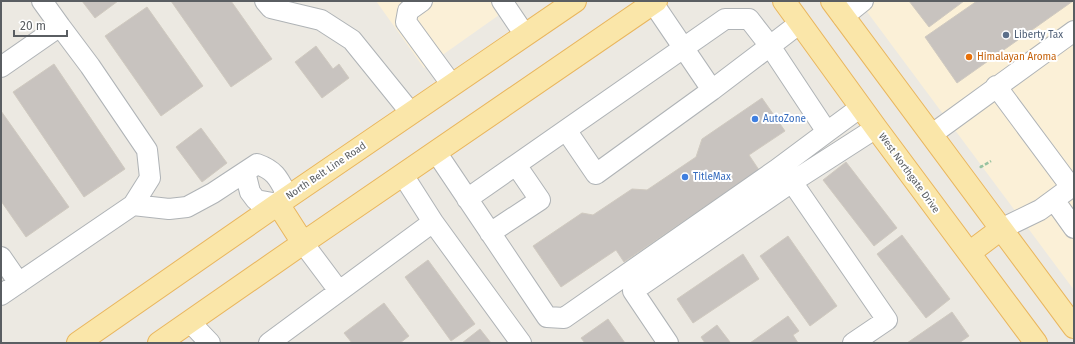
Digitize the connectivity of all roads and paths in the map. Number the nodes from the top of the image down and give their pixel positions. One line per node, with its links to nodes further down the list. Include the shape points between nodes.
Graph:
1 (42, 1): 11 (lane)
2 (265, 1): 21 (lane, via 271,8 321,20 352,40)
3 (422, 1): 17 (lane, via 408,11 406,22)
4 (502, 1): 13 (lane)
5 (575, 1): 13 (main road, North Belt Line Road)
6 (784, 1): 10 (main road, West Northgate Drive)
7 (863, 1): 9 (lane)
8 (654, 2): 15 (lane); 26 (main road)
9 (838, 9): 25 (main road)
10 (800, 23): 14 (lane); 20 (main road, West Northgate Drive)
11 (60, 26): 16 (lane); 35 (lane, via 147,150 150,178)
12 (1074, 30): 18 (lane)
13 (525, 35): 17 (main road, North Belt Line Road)
14 (770, 46): 15 (lane, via 749,19 725,19); 19 (lane); 24 (lane)
15 (684, 48): 19 (lane); 23 (lane)
16 (1, 67)
17 (452, 85): 21 (main road, North Belt Line Road)
18 (996, 86): 25 (lane); 31 (lane)
19 (712, 90): 23 (lane, via 596,174)
20 (861, 107): 22 (main road, West Northgate Drive); 24 (lane)
21 (411, 113): 34 (main road, North Belt Line Road)
22 (876, 128): 30 (lane); 41 (main road, West Northgate Drive)
23 (566, 130): 27 (lane)
24 (827, 132): 39 (lane, via 564,318 547,317)
25 (931, 135): 38 (main road)
26 (436, 152): 29 (main road); 32 (lane)
27 (516, 164): 32 (lane); 39 (lane, via 540,200)
28 (251, 168): 34 (lane, via 250,192 256,200); 34 (lane, via 267,168 278,177 286,193); 35 (lane, via 187,207 169,209)
29 (403, 175): 36 (lane); 40 (main road)
30 (792, 182): 53 (lane, via 633,291); 54 (lane, via 887,320)
31 (1072, 186): 33 (lane)
32 (467, 199): 39 (lane)
33 (1054, 200): 37 (lane); 38 (lane, via 1040,210)
34 (278, 204): 40 (main road); 48 (main road, North Belt Line Road)
35 (133, 205): 43 (lane)
36 (433, 222): 44 (lane); 52 (lane)
37 (1074, 228)
38 (1001, 229): 41 (main road); 46 (main road)
39 (490, 233)
40 (302, 243): 44 (lane); 47 (main road)
41 (969, 253): 55 (main road, West Northgate Drive)
42 (1, 257): 43 (lane)
43 (19, 283): 45 (lane)
44 (339, 291): 51 (lane)
45 (1, 295)
46 (1071, 316)
47 (190, 322): 49 (main road); 50 (lane)
48 (78, 343)
49 (159, 343)
50 (210, 343)
51 (269, 343)
52 (521, 343)
53 (668, 343)
54 (853, 343)
55 (1036, 343)

